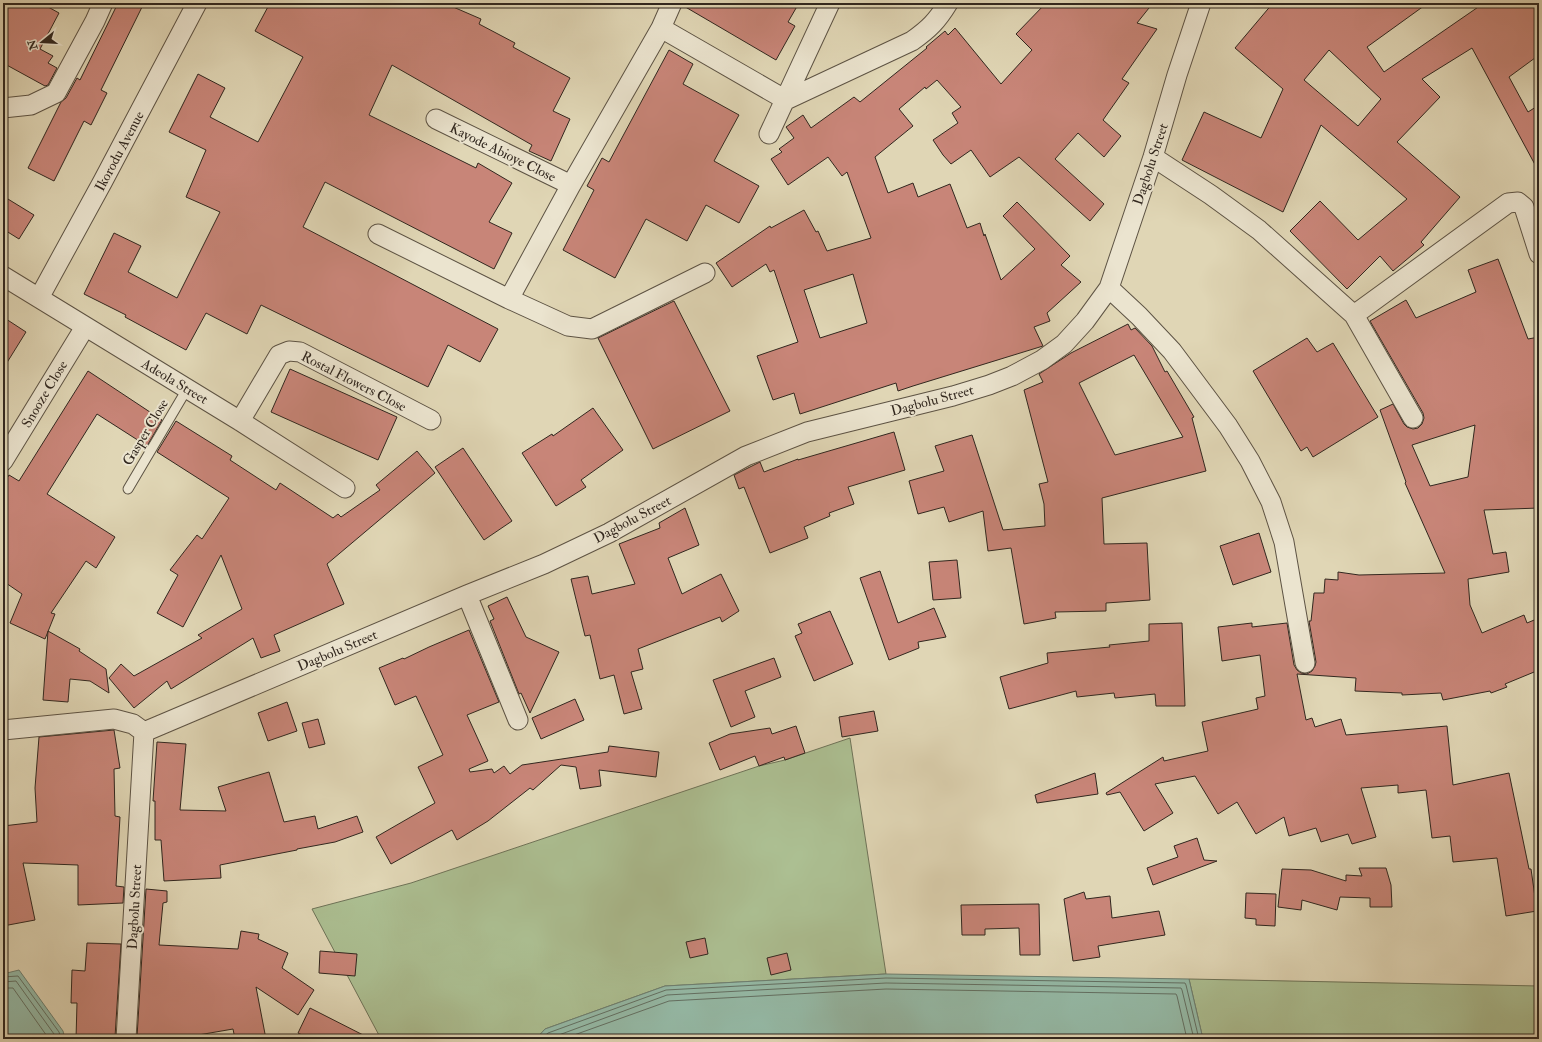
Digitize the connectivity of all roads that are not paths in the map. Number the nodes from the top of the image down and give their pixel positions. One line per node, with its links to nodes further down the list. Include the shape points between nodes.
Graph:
1 (103, 3): 9 (street, via 56,93 31,105)
2 (197, 3): 19 (street, Ikorodu Avenue)
3 (672, 3): 7 (street)
4 (830, 3): 8 (street)
5 (948, 3): 8 (street, via 939,19 912,41)
6 (1201, 3): 12 (street, Dagbolu Street)
7 (661, 28): 8 (street); 13 (street)
8 (786, 100): 11 (street)
9 (3, 108)
10 (436, 120): 13 (street, Kayode Abioye Close)
11 (769, 134)
12 (1153, 157): 18 (street, Dagbolu Street); 21 (street, via 1259,230)
13 (571, 185): 20 (street)
14 (378, 234): 20 (street)
15 (1539, 254): 21 (street, via 1524,207 1518,202 1508,203)
16 (705, 273): 20 (street, via 592,329 568,326)
17 (3, 276): 19 (street, Adeola Street)
18 (1109, 288): 30 (street, Dagbolu Street, via 1064,344 1042,360 1012,376 953,396 807,432 746,456 609,533); 31 (street, via 1172,351 1228,426 1250,461 1271,502 1284,542)
19 (39, 298): 22 (street, Adeola Street)
20 (509, 299)
21 (1354, 315): 24 (street)
22 (85, 327): 23 (street, Adeola Street); 27 (street, Snooze Close)
23 (187, 389): 26 (street, Adeola Street); 29 (lane, Gasper Close)
24 (1413, 418)
25 (431, 420): 26 (street, Rostal Flowers Close, via 300,352 289,351 279,355)
26 (240, 421): 28 (street, Adeola Street)
27 (3, 461)
28 (345, 488)
29 (128, 489)
30 (467, 596): 32 (street); 34 (street, Dagbolu Street)
31 (1305, 662)
32 (518, 720)
33 (3, 730): 34 (street, via 114,719 133,724)
34 (144, 732): 35 (street, Dagbolu Street)
35 (126, 1039)

